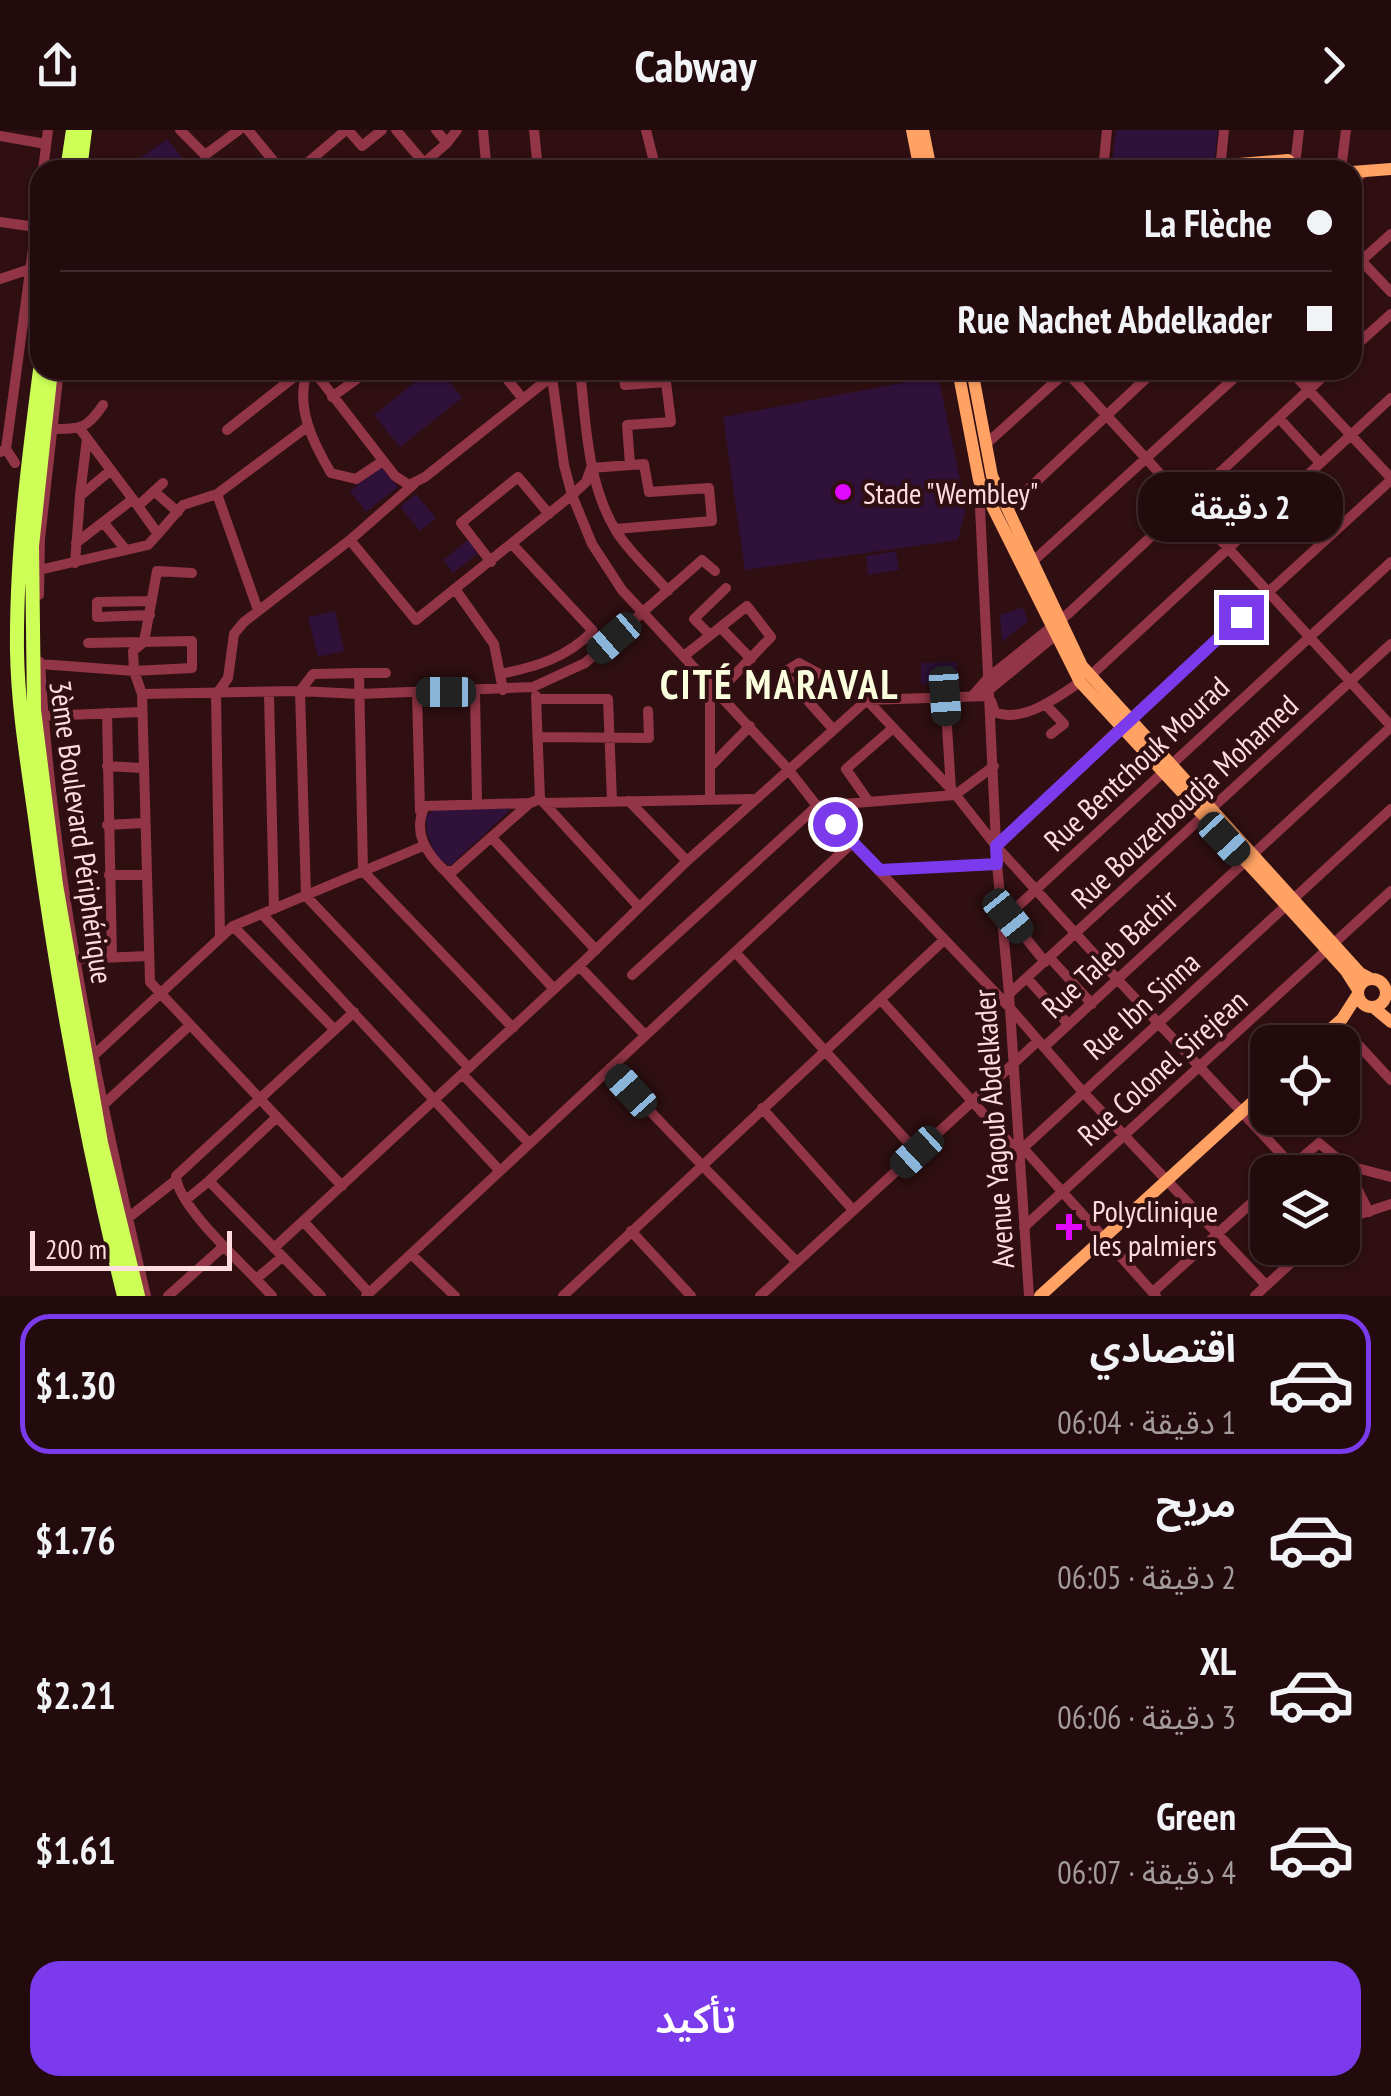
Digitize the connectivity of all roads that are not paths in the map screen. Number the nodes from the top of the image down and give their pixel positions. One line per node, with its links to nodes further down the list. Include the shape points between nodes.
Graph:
1 (48, 130): 23 (street)
2 (73, 130): 25 (highway)
3 (86, 130): 26 (highway)
4 (180, 130): 5 (street, via 205,155)
5 (239, 130)
6 (248, 130): 27 (street)
7 (347, 130): 8 (street, via 362,146); 28 (street)
8 (382, 130)
9 (396, 130): 29 (street)
10 (436, 130): 22 (street)
11 (457, 130): 22 (street)
12 (483, 130): 31 (street)
13 (534, 130): 32 (street)
14 (646, 130): 33 (street)
15 (912, 130): 34 (main road)
16 (923, 130): 35 (main road)
17 (1107, 130): 36 (street)
18 (1224, 130): 37 (street)
19 (1298, 130): 38 (street)
20 (1346, 130): 39 (street)
21 (0, 136): 23 (street)
22 (447, 143): 30 (street)
23 (46, 144): 24 (street)
24 (45, 160)
25 (69, 160)
26 (82, 160)
27 (272, 160)
28 (311, 160)
29 (421, 160)
30 (427, 160)
31 (486, 160)
32 (537, 160)
33 (654, 160)
34 (918, 160)
35 (929, 160)
36 (1103, 160)
37 (1221, 160)
38 (1297, 160)
39 (1342, 160)
40 (1391, 169): 41 (main road)
41 (1362, 171)
42 (0, 222): 43 (street)
43 (30, 226)
44 (1391, 234): 45 (street)
45 (1362, 260)
46 (1362, 269): 49 (street)
47 (30, 271): 48 (street)
48 (0, 279)
49 (1391, 292)
50 (30, 298): 86 (street)
51 (1391, 314): 52 (street)
52 (1362, 341)
53 (39, 380): 303 (highway, 3ème Boulevard Périphérique, via 20,554 20,702 86,1130)
54 (54, 380): 81 (street)
55 (54, 380): 249 (highway, 3ème Boulevard Périphérique, via 32,546 34,710 56,886)
56 (294, 380): 82 (street)
57 (304, 380): 80 (street)
58 (317, 380): 74 (street)
59 (355, 380): 74 (street)
60 (508, 380): 76 (street)
61 (544, 380): 76 (street)
62 (553, 380): 99 (street)
63 (581, 380): 92 (street)
64 (625, 380): 91 (street, via 666,382 671,422 628,425)
65 (971, 380): 95 (main road)
66 (972, 380): 85 (main road)
67 (1056, 380): 85 (street)
68 (1075, 380): 78 (street)
69 (1144, 380): 78 (street)
70 (1232, 380): 87 (street)
71 (1299, 380): 73 (street)
72 (1319, 380): 73 (street)
73 (1308, 390): 79 (street); 84 (street)
74 (332, 397): 88 (street)
75 (1391, 398): 84 (street)
76 (523, 399): 97 (street)
77 (104, 405): 83 (street)
78 (1106, 416): 87 (street); 103 (street)
79 (1278, 418): 90 (street); 94 (street)
80 (307, 427): 88 (street, via 331,473 356,479); 98 (street)
81 (52, 429): 83 (street); 119 (street)
82 (227, 430)
83 (83, 433): 93 (street); 100 (street)
84 (1352, 434): 90 (street); 96 (street)
85 (986, 445): 95 (main road)
86 (3, 450): 89 (street)
87 (1146, 459): 102 (street); 118 (street)
88 (383, 460): 97 (street, via 395,476)
89 (15, 462)
90 (1320, 463): 106 (street)
91 (630, 464): 92 (street); 108 (street, via 644,464 649,492 709,488 712,521)
92 (592, 468): 99 (street); 108 (street)
93 (111, 470): 100 (street); 101 (street)
94 (1220, 472): 102 (street); 106 (street)
95 (986, 478): 103 (main road); 118 (main road); 147 (street, Avenue Yagoub Abdelkader)
96 (1391, 479): 125 (street)
97 (414, 484): 110 (street)
98 (216, 494): 104 (street, via 191,500); 127 (street)
99 (572, 495): 105 (street); 128 (street, via 599,556)
100 (80, 496): 111 (street)
101 (135, 502): 104 (street, via 159,487); 107 (street); 109 (street)
102 (1186, 502): 113 (street); 130 (street)
103 (1008, 509): 118 (main road)
104 (178, 512): 109 (street)
105 (549, 514): 112 (street); 116 (street, via 518,477 461,523)
106 (1261, 517): 113 (street)
107 (103, 522): 111 (street); 114 (street)
108 (616, 529): 124 (street)
109 (158, 534): 114 (street)
110 (350, 540): 123 (street, via 416,620); 127 (street)
111 (76, 543): 115 (street)
112 (512, 544): 116 (street); 142 (street, via 593,631 549,662)
113 (1227, 547): 125 (street); 143 (street)
114 (126, 550): 115 (street)
115 (75, 562): 119 (street)
116 (491, 562): 123 (street)
117 (1391, 562): 132 (street, Rue Bentchouk Mourad)
118 (1028, 566): 130 (main road)
119 (40, 570): 138 (street)
120 (716, 571): 124 (street, via 702,560)
121 (192, 573): 126 (street, via 157,572)
122 (726, 588): 131 (street, via 694,619)
123 (456, 589): 142 (street, via 494,644)
124 (668, 590): 128 (street)
125 (1269, 591): 132 (street); 165 (street)
126 (152, 601): 129 (street); 129 (street, via 97,602 97,617)
127 (258, 610): 156 (street, via 234,634 228,678)
128 (640, 612): 136 (street); 145 (street, via 585,662)
129 (150, 614): 133 (street)
130 (1060, 624): 143 (main road); 147 (street)
131 (716, 632): 136 (street); 137 (street); 137 (street, via 747,606 771,637)
132 (1310, 638): 144 (street); 178 (street, Rue Bentchouk Mourad)
133 (144, 642): 134 (street); 139 (street, via 133,651); 139 (street, via 192,641 192,668)
134 (88, 643)
135 (1391, 644): 144 (street, Rue Bouzerboudja Mohamed)
136 (684, 656): 146 (street)
137 (751, 659): 146 (street)
138 (40, 664): 139 (street); 164 (street)
139 (134, 671): 152 (street)
140 (386, 673): 141 (street)
141 (359, 674): 149 (street, via 313,674); 154 (street)
142 (500, 674): 148 (street)
143 (1084, 680): 160 (street); 165 (main road)
144 (1351, 681): 167 (street); 189 (street, Rue Bouzerboudja Mohamed)
145 (533, 687): 148 (street); 158 (street)
146 (714, 687): 166 (street); 174 (street)
147 (989, 688): 155 (street); 155 (street); 160 (street, via 1001,716); 175 (street, Avenue Yagoub Abdelkader)
148 (503, 690): 151 (street)
149 (300, 691): 153 (street); 154 (street); 207 (street)
150 (417, 692): 151 (street); 154 (street); 190 (street)
151 (475, 692): 184 (street)
152 (142, 694): 156 (street); 161 (street)
153 (269, 694): 156 (street); 210 (street)
154 (359, 694): 201 (street)
155 (974, 694): 157 (street)
156 (216, 695): 215 (street)
157 (945, 696): 159 (street); 179 (street)
158 (536, 699): 171 (street); 172 (street, via 608,699)
159 (867, 700): 168 (street); 169 (street); 169 (street, via 799,663 782,673)
160 (1046, 704): 170 (street, via 1064,724)
161 (141, 712): 163 (street); 176 (street)
162 (648, 712): 172 (street, via 649,738)
163 (107, 713): 164 (street); 173 (street)
164 (43, 716): 222 (street)
165 (1125, 724): 178 (main road); 196 (street)
166 (750, 726): 174 (street); 177 (street)
167 (1391, 726): 197 (street, Rue Taleb Bachir)
168 (893, 728): 179 (street); 186 (street, via 846,769)
169 (833, 729): 177 (street)
170 (1051, 734)
171 (538, 738): 172 (street); 185 (street)
172 (611, 739): 182 (street)
173 (106, 766): 176 (street); 192 (street)
174 (710, 766): 181 (street)
175 (994, 766): 179 (street); 196 (street, Avenue Yagoub Abdelkader)
176 (142, 768): 191 (street)
177 (788, 769): 180 (street); 187 (street)
178 (1166, 769): 189 (main road); 205 (street, Rue Bentchouk Mourad)
179 (953, 792): 186 (street); 196 (street)
180 (754, 798): 181 (street); 198 (street)
181 (710, 800): 183 (street)
182 (612, 801): 183 (street); 185 (street)
183 (629, 801): 198 (street)
184 (477, 802): 185 (street); 190 (street, via 432,804)
185 (538, 802): 193 (street); 209 (street)
186 (868, 802): 187 (street)
187 (817, 806): 194 (street); 225 (street)
188 (1391, 809): 208 (street, Rue Ibn Sinna)
189 (1208, 814): 197 (main road); 214 (street, Rue Bouzerboudja Mohamed)
190 (420, 815): 195 (street)
191 (144, 823): 192 (street); 204 (street)
192 (107, 825): 203 (street)
193 (492, 838): 202 (street, via 460,868); 218 (street)
194 (852, 842): 200 (street); 219 (street)
195 (423, 846): 201 (street); 202 (street)
196 (996, 846): 199 (street, Avenue Yagoub Abdelkader); 205 (street)
197 (1248, 857): 208 (main road); 227 (street, Rue Taleb Bachir)
198 (686, 861): 209 (street)
199 (997, 864): 200 (street); 212 (street, Avenue Yagoub Abdelkader)
200 (880, 870): 216 (street)
201 (363, 871): 207 (street); 244 (street)
202 (445, 871): 229 (street)
203 (109, 875): 204 (street); 221 (street)
204 (146, 875): 220 (street)
205 (1036, 889): 212 (street, Rue Bentchouk Mourad); 214 (street)
206 (1391, 891): 217 (street, Rue Colonel Sirejean)
207 (306, 896): 210 (street); 253 (street)
208 (1290, 904): 217 (main road); 239 (street, Rue Ibn Sinna)
209 (638, 907): 218 (street)
210 (274, 909): 211 (street)
211 (262, 914): 213 (street); 237 (street)
212 (1005, 918): 223 (street); 232 (street, Avenue Yagoub Abdelkader)
213 (233, 926): 215 (street); 245 (street)
214 (1077, 934): 223 (street, Rue Bouzerboudja Mohamed); 227 (street)
215 (220, 938): 231 (street)
216 (944, 940): 233 (street); 236 (street)
217 (1330, 948): 228 (main road); 230 (main road); 251 (street, Rue Colonel Sirejean)
218 (596, 950): 224 (street)
219 (736, 953): 246 (street); 248 (street)
220 (148, 956): 221 (street); 231 (street, via 150,982)
221 (112, 957): 222 (street)
222 (76, 959): 249 (street)
223 (1047, 960): 226 (street, Rue Bouzerboudja Mohamed); 234 (street)
224 (579, 966): 229 (street); 246 (street)
225 (632, 975)
226 (1027, 978): 232 (street, Rue Bouzerboudja Mohamed); 241 (street)
227 (1118, 980): 234 (street, Rue Taleb Bachir); 239 (street)
228 (1384, 987): 230 (main road, via 1364,981); 235 (main road)
229 (554, 990): 244 (street)
230 (1358, 992): 235 (main road); 238 (main road)
231 (160, 993): 242 (street); 249 (street)
232 (1010, 994): 236 (street, Avenue Yagoub Abdelkader)
233 (881, 1000): 248 (street); 258 (street)
234 (1092, 1004): 241 (street, Rue Taleb Bachir)
235 (1371, 1007): 238 (main road); 240 (main road)
236 (1010, 1008): 247 (street); 250 (street, Avenue Yagoub Abdelkader)
237 (354, 1012): 245 (street); 256 (street)
238 (1340, 1021): 243 (main road); 254 (street)
239 (1160, 1022): 251 (street); 255 (street, Rue Ibn Sinna)
240 (1391, 1022)
241 (1068, 1024): 247 (street, Rue Taleb Bachir)
242 (190, 1025): 257 (street); 260 (street)
243 (1335, 1025)
244 (513, 1028): 253 (street)
245 (335, 1030): 257 (street)
246 (645, 1035): 252 (street)
247 (1040, 1044): 250 (street, Rue Taleb Bachir); 255 (street)
248 (825, 1049): 261 (street); 267 (street)
249 (90, 1058): 260 (street); 304 (highway, 3ème Boulevard Périphérique, via 101,1143)
250 (1014, 1062): 258 (street, Rue Taleb Bachir); 266 (street, Avenue Yagoub Abdelkader)
251 (1200, 1066): 262 (street); 264 (street, Rue Colonel Sirejean)
252 (610, 1068): 265 (street); 271 (street)
253 (467, 1071): 256 (street); 265 (street)
254 (1391, 1080)
255 (1084, 1092): 264 (street); 266 (street, Rue Ibn Sinna)
256 (436, 1099): 273 (street); 278 (street)
257 (261, 1100): 263 (street); 276 (street)
258 (972, 1100): 266 (street); 267 (street, Rue Taleb Bachir)
259 (1250, 1105): 262 (main road)
260 (102, 1106): 287 (street)
261 (762, 1108): 271 (street); 284 (street)
262 (1242, 1112): 268 (street); 275 (main road)
263 (277, 1117): 277 (street); 278 (street)
264 (1125, 1136): 275 (street); 279 (street, Rue Colonel Sirejean)
265 (529, 1143): 273 (street)
266 (1020, 1150): 279 (street); 289 (street, Avenue Yagoub Abdelkader)
267 (917, 1152): 284 (street, Rue Taleb Bachir)
268 (1279, 1155)
269 (1307, 1155): 270 (street, via 1318,1144)
270 (1332, 1155)
271 (703, 1164): 290 (street); 296 (street)
272 (1360, 1169): 274 (street)
273 (500, 1171): 295 (street)
274 (1391, 1177)
275 (1168, 1179): 291 (street); 292 (main road)
276 (176, 1180): 281 (street); 287 (street)
277 (209, 1181): 281 (street); 294 (street)
278 (342, 1186): 288 (street)
279 (1062, 1192): 289 (street, Rue Colonel Sirejean); 292 (street)
280 (1360, 1194): 285 (street)
281 (187, 1199): 293 (street)
282 (1250, 1204): 291 (street)
283 (1391, 1204): 285 (street)
284 (853, 1210): 296 (street, Rue Taleb Bachir)
285 (1369, 1212): 286 (street)
286 (1360, 1215)
287 (128, 1218): 305 (street)
288 (304, 1222): 294 (street); 300 (street)
289 (1024, 1228): 311 (street, Avenue Yagoub Abdelkader)
290 (631, 1230): 302 (street); 309 (street)
291 (1217, 1234): 298 (street); 301 (street)
292 (1103, 1238): 301 (street); 312 (main road)
293 (224, 1246): 299 (street); 306 (street)
294 (278, 1252): 299 (street); 307 (street)
295 (412, 1255): 300 (street); 308 (street)
296 (797, 1262): 310 (street, Rue Taleb Bachir)
297 (1288, 1265): 298 (street)
298 (1266, 1285): 313 (street)
299 (262, 1290)
300 (368, 1294)
301 (1154, 1294)
302 (689, 1295)
303 (124, 1296)
304 (138, 1296)
305 (146, 1296)
306 (168, 1296)
307 (320, 1296)
308 (455, 1296)
309 (563, 1296)
310 (760, 1296)
311 (1029, 1296)
312 (1040, 1296)
313 (1255, 1296)

